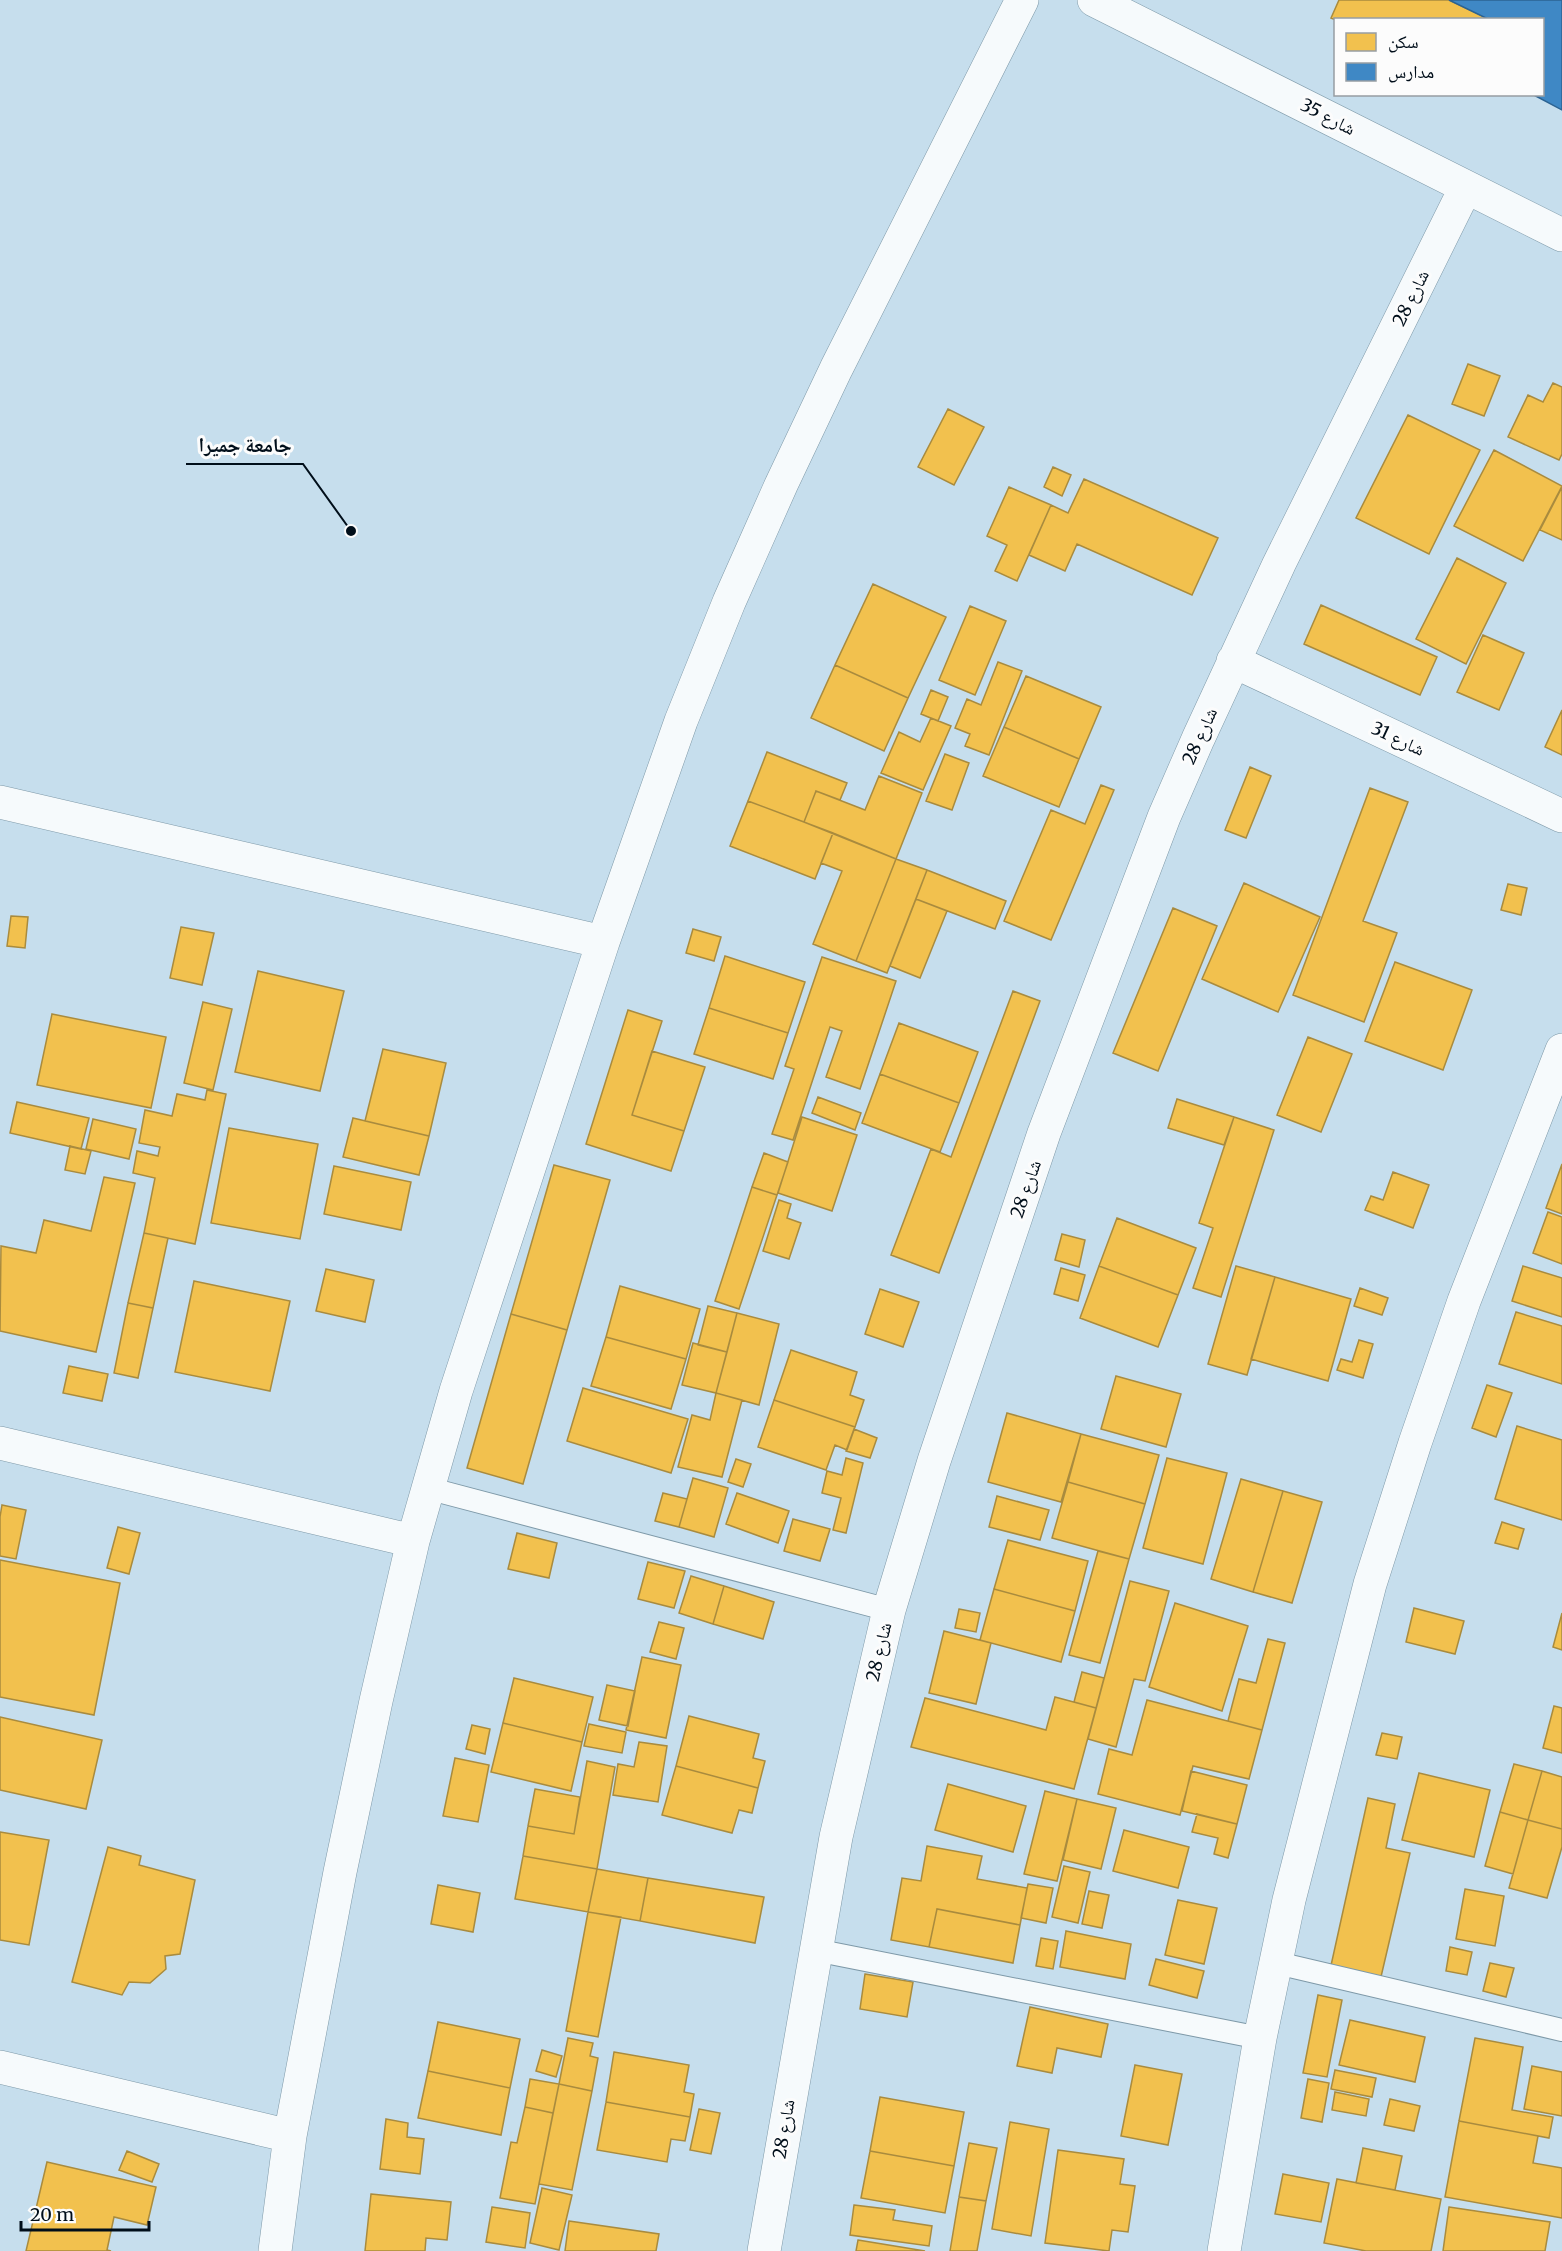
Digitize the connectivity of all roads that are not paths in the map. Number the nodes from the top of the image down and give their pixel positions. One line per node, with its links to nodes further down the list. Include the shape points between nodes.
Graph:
1 (1022, 0): 8 (street, via 776,495 681,721)
2 (1094, 0): 3 (street, شارع 35)
3 (1466, 187): 4 (street, شارع 35); 5 (street, شارع 28)
4 (1562, 235)
5 (1233, 661): 7 (street, شارع 31); 13 (street, شارع 28, via 1164,817 1044,1133 934,1461)
6 (0, 802): 8 (street)
7 (1562, 816)
8 (603, 942): 11 (street)
9 (1562, 1050): 15 (street, via 1461,1312 1370,1584 1289,1900)
10 (0, 1443): 12 (street)
11 (427, 1488): 12 (street); 13 (lane)
12 (413, 1541): 19 (street, via 357,1787)
13 (889, 1610): 14 (street, شارع 28, via 836,1837)
14 (815, 1950): 17 (lane); 21 (street, شارع 28)
15 (1277, 1963): 16 (lane); 17 (street)
16 (1562, 2030)
17 (1260, 2038): 22 (street)
18 (0, 2067): 19 (street)
19 (290, 2136): 20 (street)
20 (275, 2251)
21 (764, 2251)
22 (1224, 2251)

